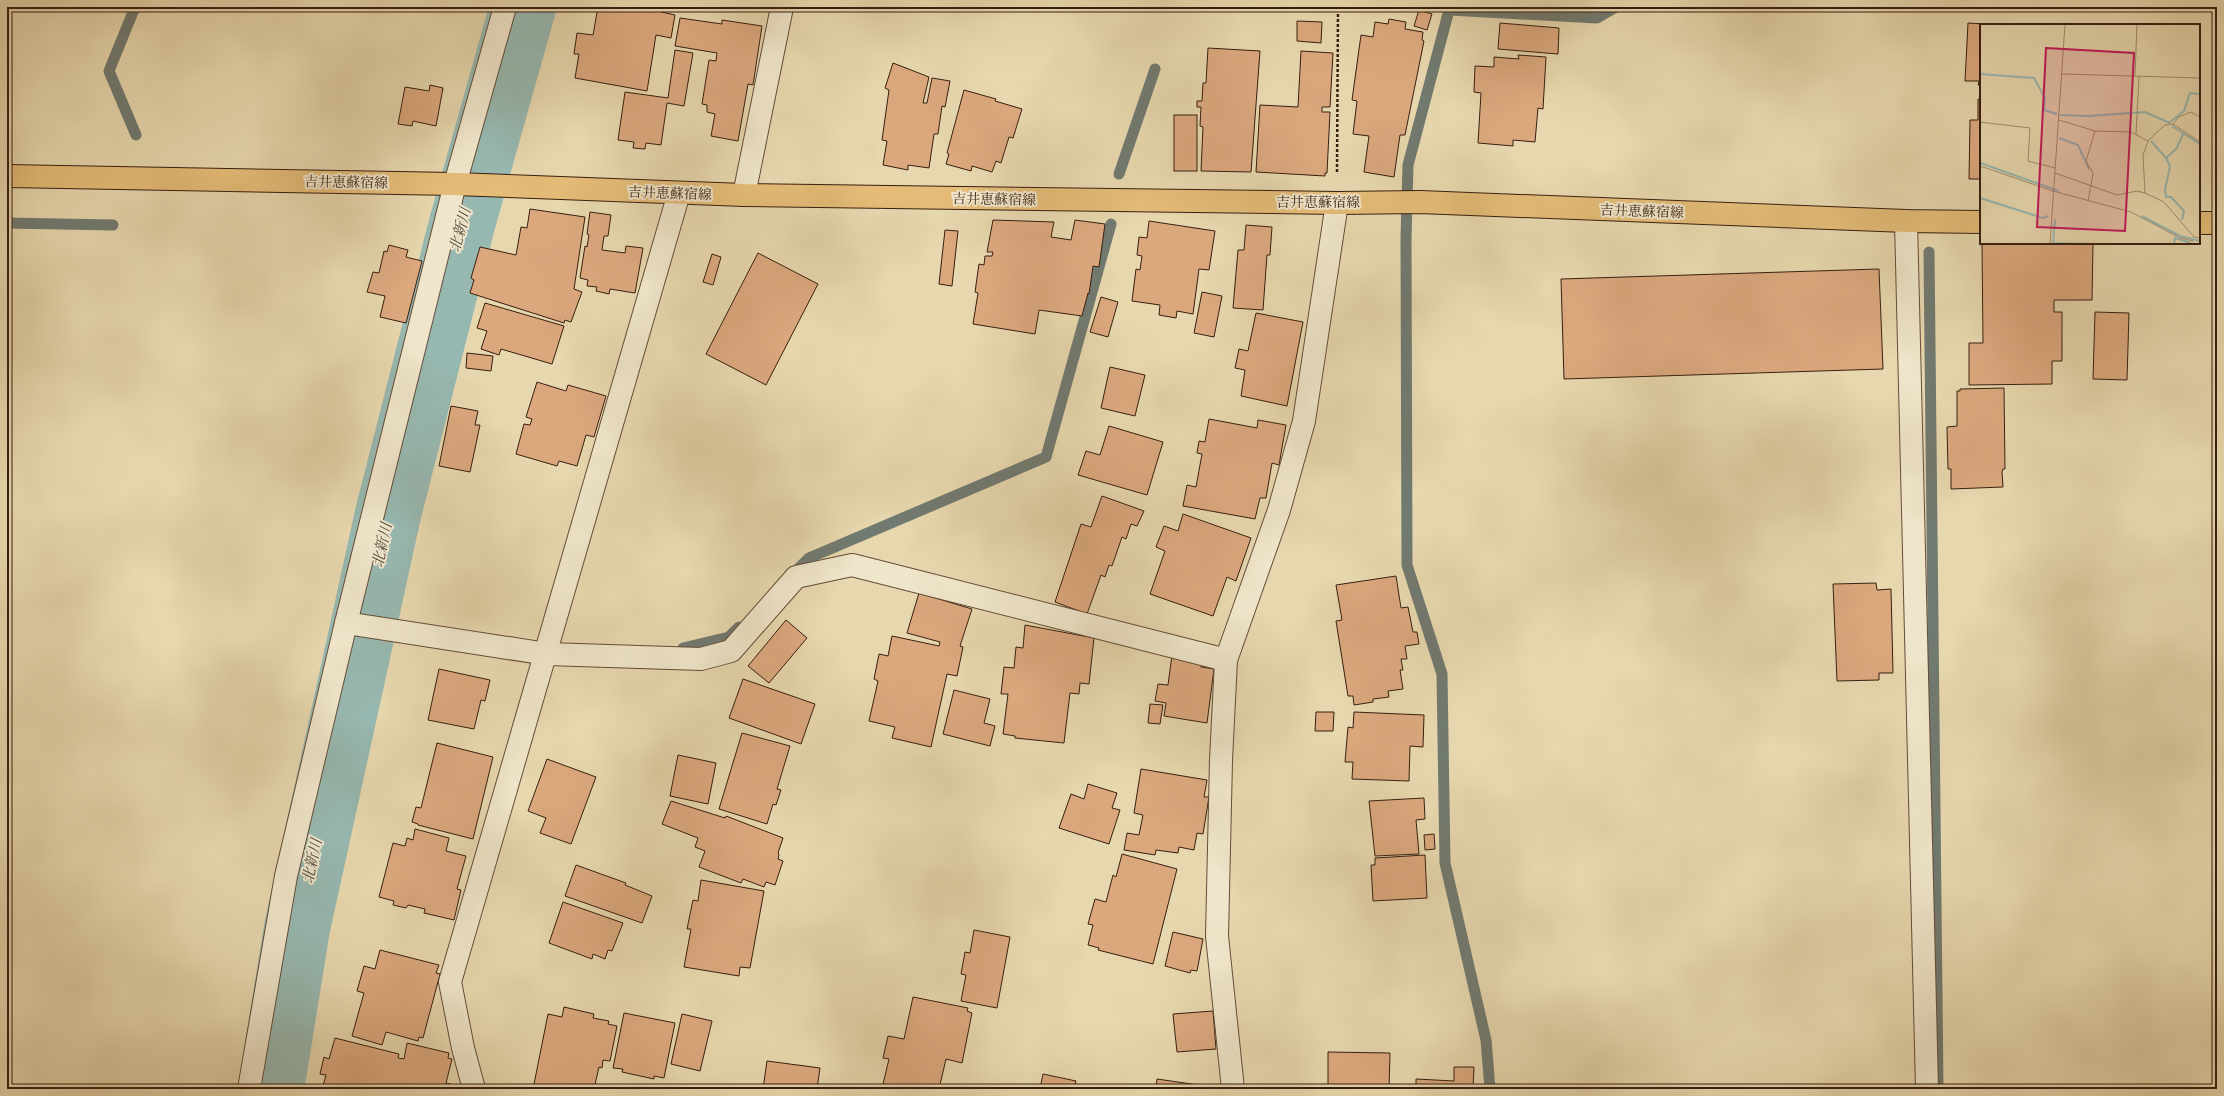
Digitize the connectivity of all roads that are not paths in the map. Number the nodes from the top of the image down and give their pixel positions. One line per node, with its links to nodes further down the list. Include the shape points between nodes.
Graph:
1 (505, 7): 4 (street)
2 (782, 7): 6 (street)
3 (7, 176): 4 (main road, 吉井恵蘇宿線)
4 (455, 184): 5 (main road, 吉井恵蘇宿線); 12 (street)
5 (679, 193): 6 (main road, 吉井恵蘇宿線); 13 (street)
6 (744, 195): 7 (main road, 吉井恵蘇宿線)
7 (1337, 203): 8 (main road, 吉井恵蘇宿線, via 1420,202); 14 (street, via 1304,422 1279,510)
8 (1906, 221): 9 (main road, 吉井恵蘇宿線); 18 (street)
9 (1980, 222)
10 (2200, 223): 11 (main road)
11 (2217, 223)
12 (346, 622): 13 (street); 15 (street, via 286,876)
13 (547, 654): 14 (street, via 701,659 731,651 796,577 852,565); 16 (street, via 450,982)
14 (1226, 660): 17 (street, via 1217,936)
15 (250, 1089)
16 (474, 1089)
17 (1233, 1089)
18 (1927, 1089)

